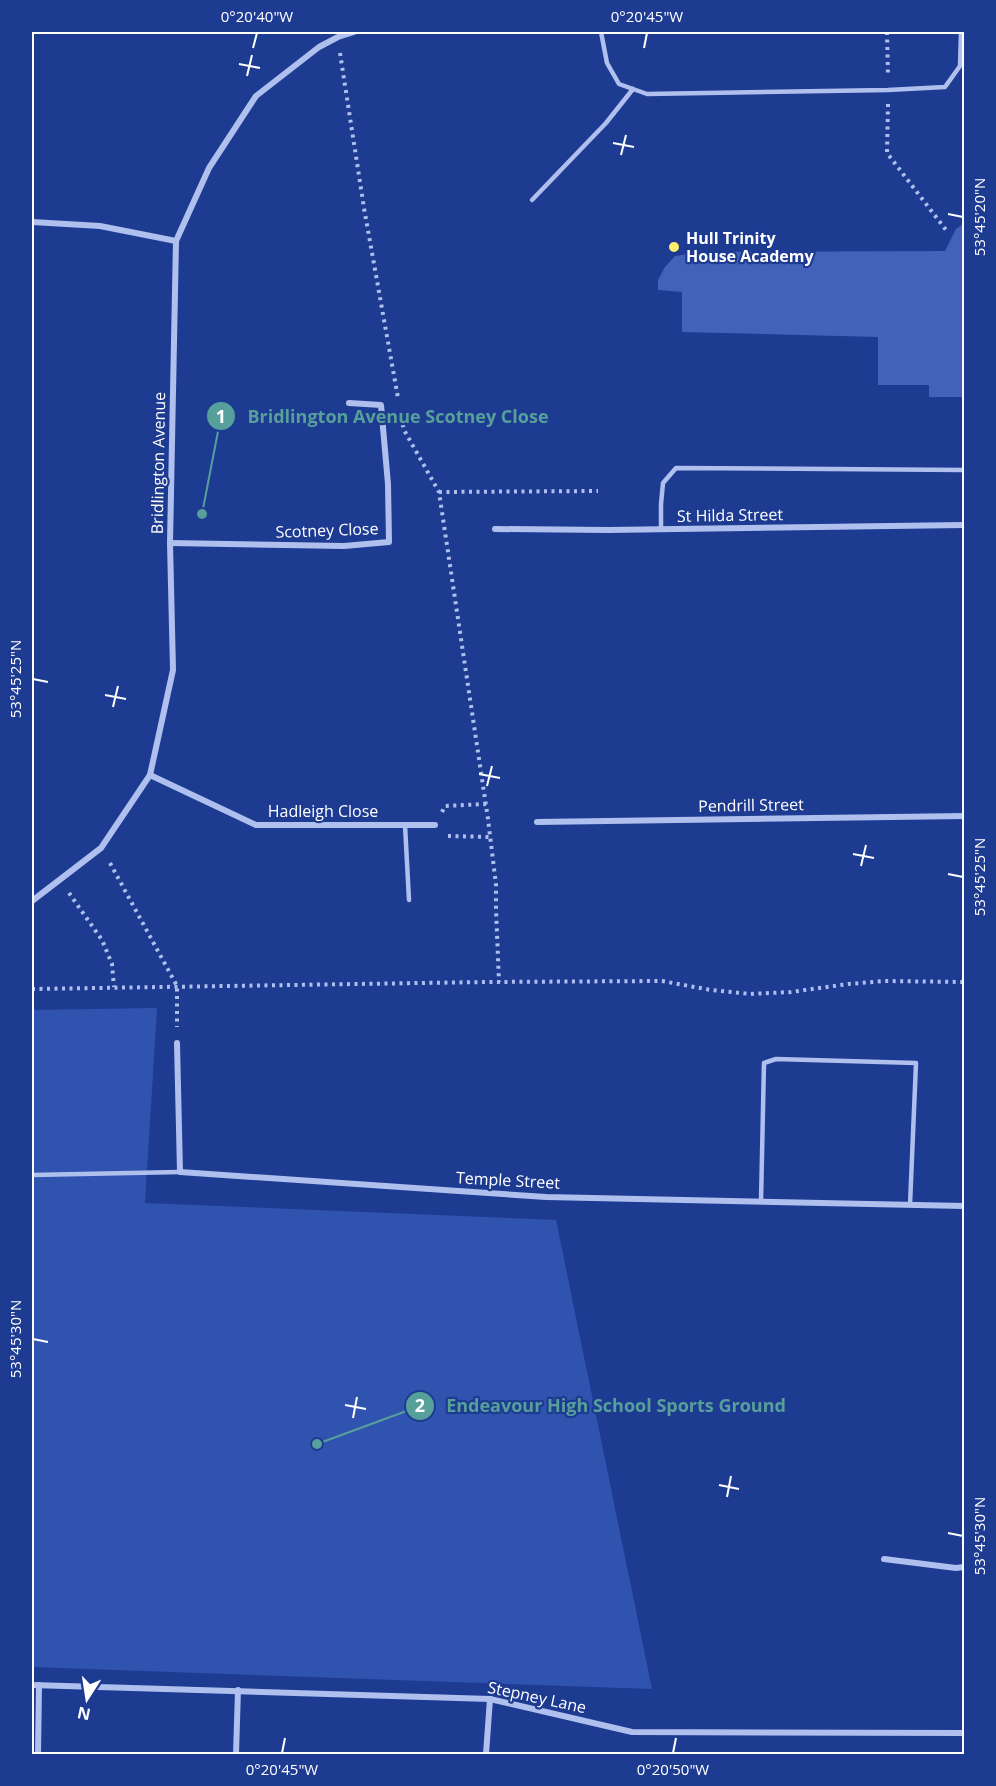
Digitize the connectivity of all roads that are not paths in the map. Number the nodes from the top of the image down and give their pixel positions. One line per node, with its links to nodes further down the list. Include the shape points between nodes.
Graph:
1 (354, 32): 7 (street, Bridlington Avenue, via 319,47 256,96 209,168)
2 (601, 32): 4 (lane, via 607,63 619,84)
3 (961, 32): 4 (lane, via 960,66 945,87 647,94)
4 (633, 89): 5 (lane)
5 (532, 200)
6 (32, 222): 7 (street, via 100,226)
7 (176, 241): 13 (street, Bridlington Avenue)
8 (349, 403): 13 (street, Scotney Close, via 381,405 389,542 344,546)
9 (964, 470): 12 (lane, via 676,468 663,483)
10 (964, 525): 12 (street, St Hilda Street)
11 (495, 529): 12 (street, St Hilda Street)
12 (661, 530)
13 (170, 543): 14 (street, Bridlington Avenue, via 173,670)
14 (150, 775): 17 (street, Hadleigh Close, via 256,825); 20 (street, Bridlington Avenue, via 101,848)
15 (964, 816): 16 (street, Pendrill Street)
16 (537, 822)
17 (405, 825): 18 (street, Hadleigh Close); 19 (lane)
18 (435, 825)
19 (409, 900)
20 (32, 901)
21 (177, 1043): 22 (street)
22 (180, 1172): 23 (lane); 24 (street, Temple Street, via 546,1197)
23 (32, 1175)
24 (761, 1201): 25 (street, Temple Street); 25 (lane, via 764,1063 776,1059 916,1063)
25 (910, 1205): 26 (street, Temple Street)
26 (964, 1206)
27 (884, 1559): 28 (street)
28 (964, 1567)
29 (35, 1685): 30 (street, Stepney Lane); 33 (street)
30 (238, 1690): 31 (street, Stepney Lane); 34 (street)
31 (490, 1699): 32 (street, Stepney Lane, via 632,1732); 35 (street)
32 (964, 1733)
33 (38, 1755)
34 (236, 1755)
35 (486, 1755)

